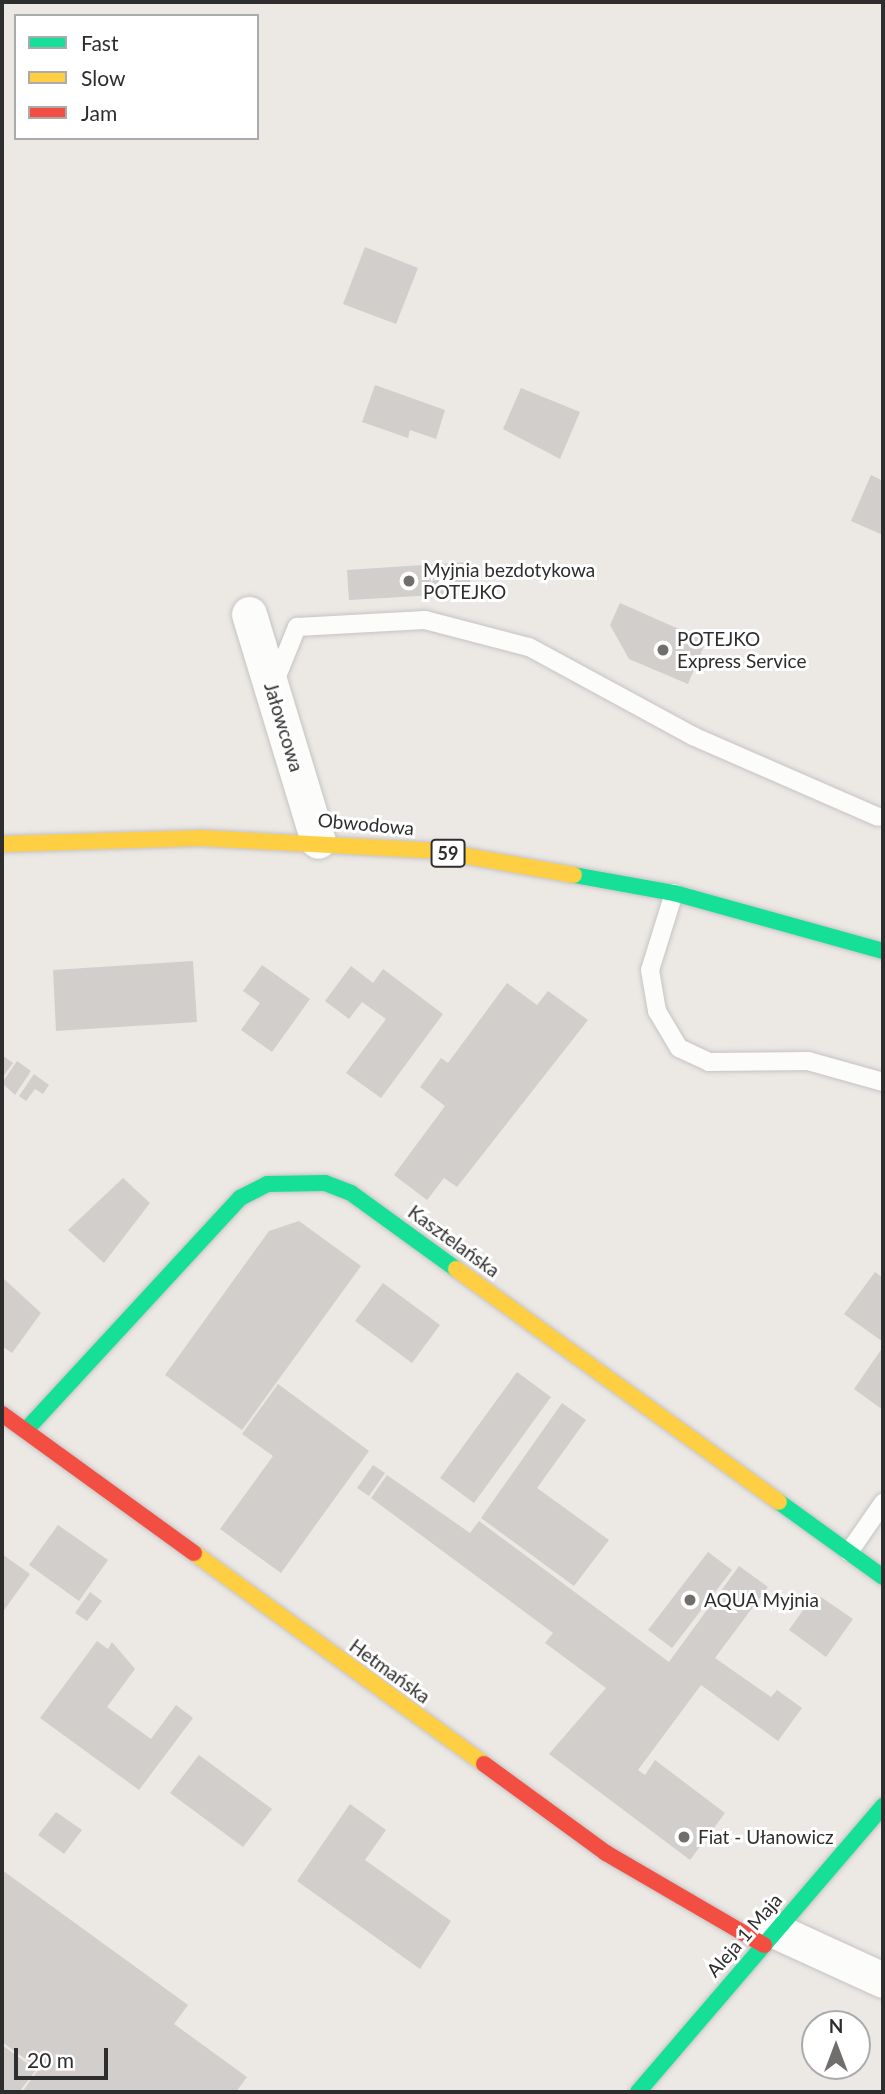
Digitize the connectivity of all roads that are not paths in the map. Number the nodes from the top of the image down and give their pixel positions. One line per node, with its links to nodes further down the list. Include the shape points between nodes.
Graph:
1 (249, 614): 2 (street, Jałowcowa)
2 (272, 689): 3 (lane, via 297,627 425,620 529,647 693,736); 4 (street, Jałowcowa)
3 (878, 817)
4 (318, 841): 5 (street, Obwodowa / 59); 6 (street, Obwodowa / 59, via 438,851)
5 (2, 844)
6 (674, 893): 7 (street, Obwodowa / 59); 8 (lane, via 650,970 657,1010 679,1048 709,1062 808,1061)
7 (883, 951)
8 (883, 1082)
9 (2, 1414): 10 (street, Hetmańska)
10 (26, 1430): 12 (street, Kasztelańska, via 240,1198 267,1184 325,1183 351,1193); 15 (street, Hetmańska, via 606,1853)
11 (883, 1503): 12 (lane)
12 (849, 1552): 13 (street, Kasztelańska)
13 (883, 1577)
14 (883, 1806): 15 (street, Aleja 1 Maja)
15 (770, 1938): 16 (street); 17 (street, Aleja 1 Maja)
16 (883, 1980)
17 (638, 2092)

